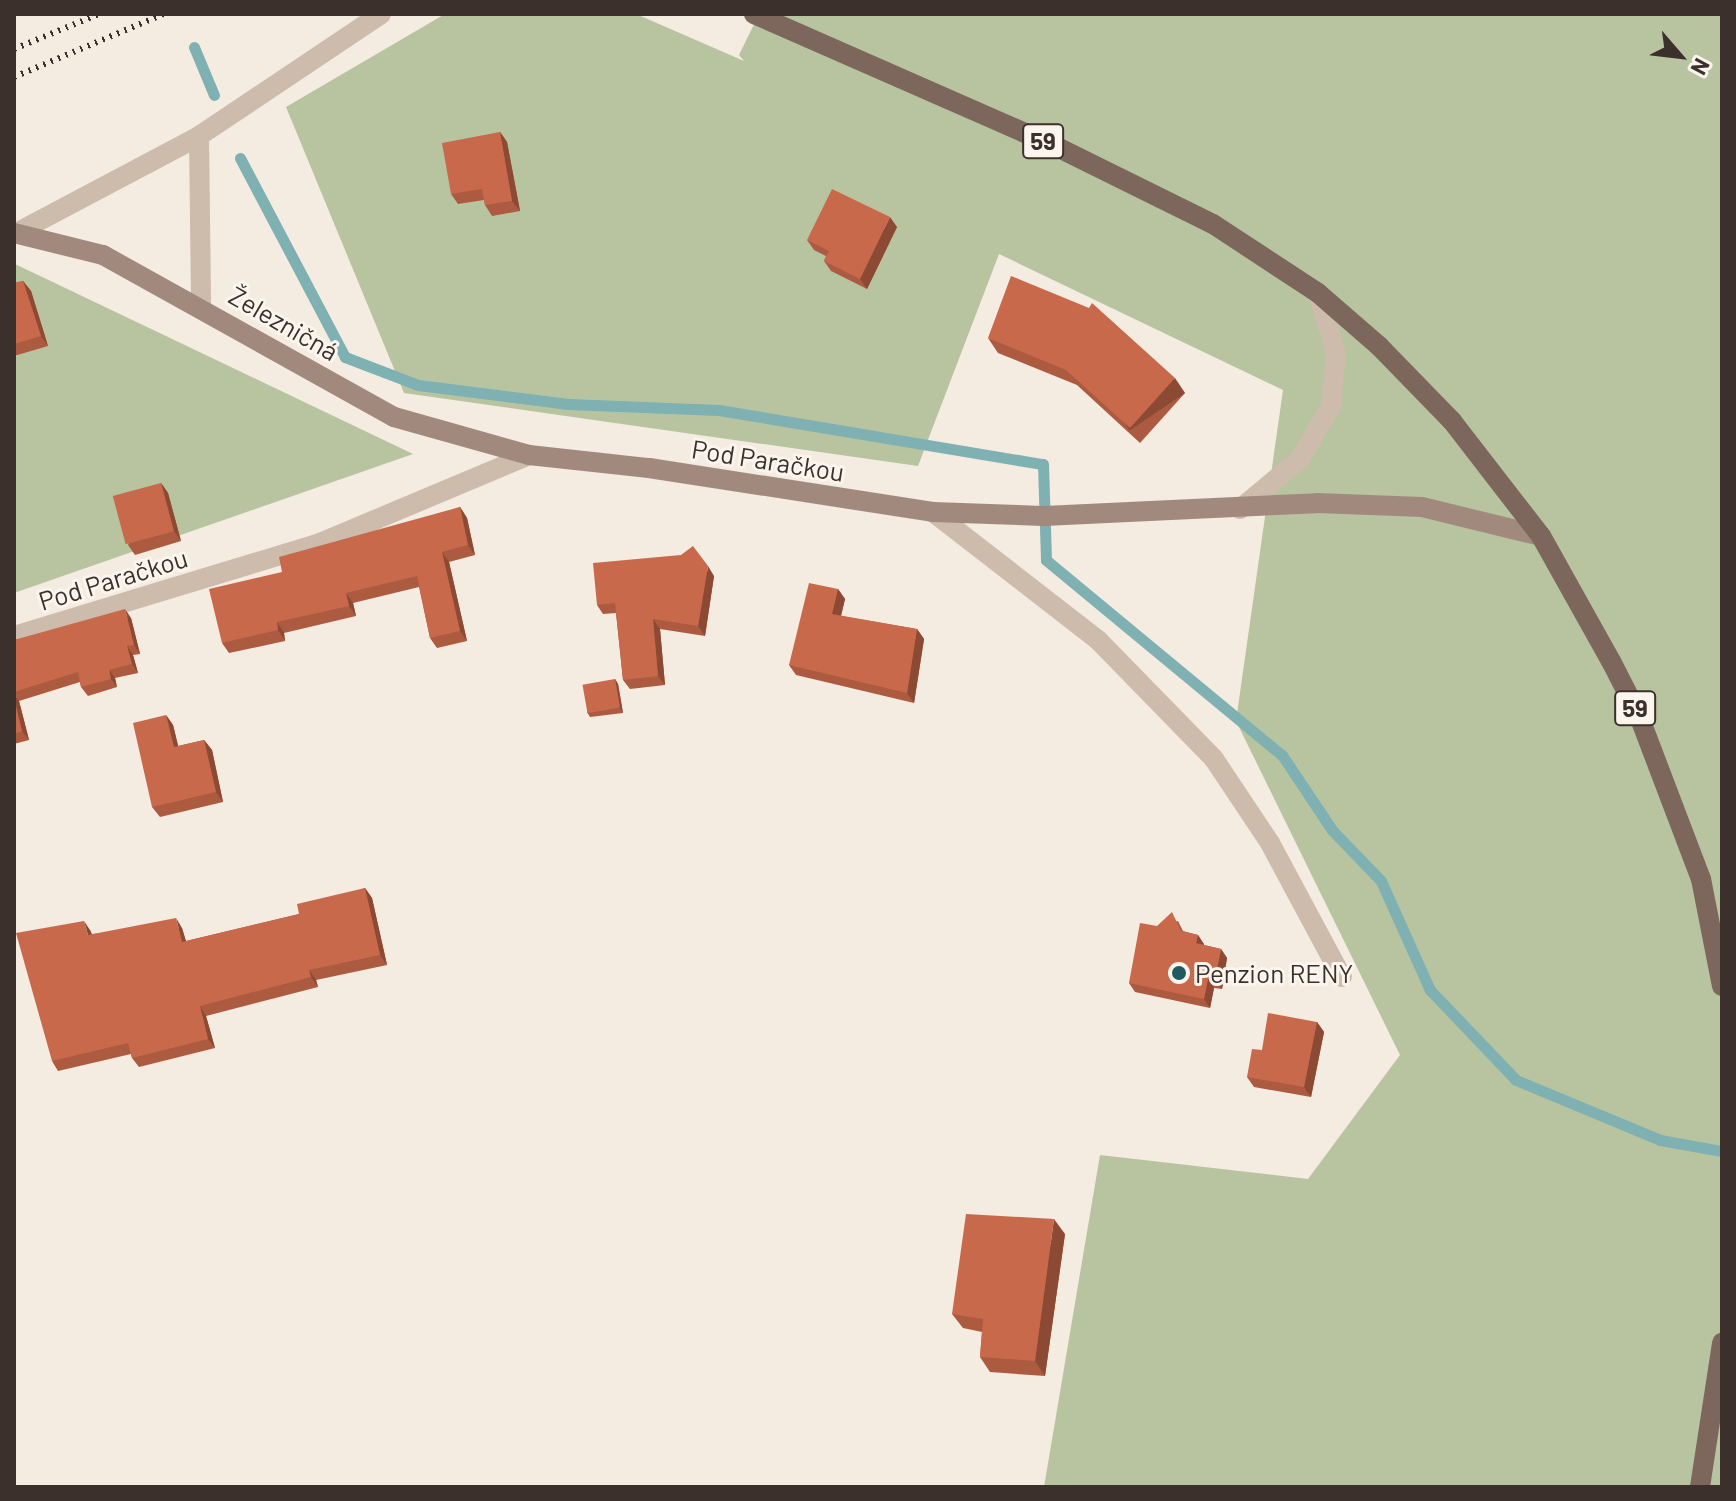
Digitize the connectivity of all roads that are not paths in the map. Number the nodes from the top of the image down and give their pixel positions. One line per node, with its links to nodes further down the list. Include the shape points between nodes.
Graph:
1 (381, 14): 3 (street)
2 (754, 14): 5 (main road, 59, via 1138,185 1213,224)
3 (199, 136): 4 (street); 6 (street)
4 (16, 233): 6 (street, Železničná, via 103,255)
5 (1318, 293): 8 (street, via 1336,354 1331,406 1300,459); 10 (main road, 59, via 1452,421)
6 (201, 305): 7 (street, Železničná, via 394,417)
7 (529, 455): 9 (street, Pod Paračkou); 11 (street, Pod Paračkou, via 320,543)
8 (1240, 509): 9 (street, Pod Paračkou, via 1044,516); 10 (street, Pod Paračkou, via 1317,503 1422,507)
9 (933, 512): 12 (street, via 1098,640 1214,759 1270,843)
10 (1541, 536): 13 (main road, 59, via 1639,716 1701,879)
11 (14, 636)
12 (1342, 977)
13 (1722, 986)
14 (1722, 1343): 15 (main road)
15 (1700, 1487)

